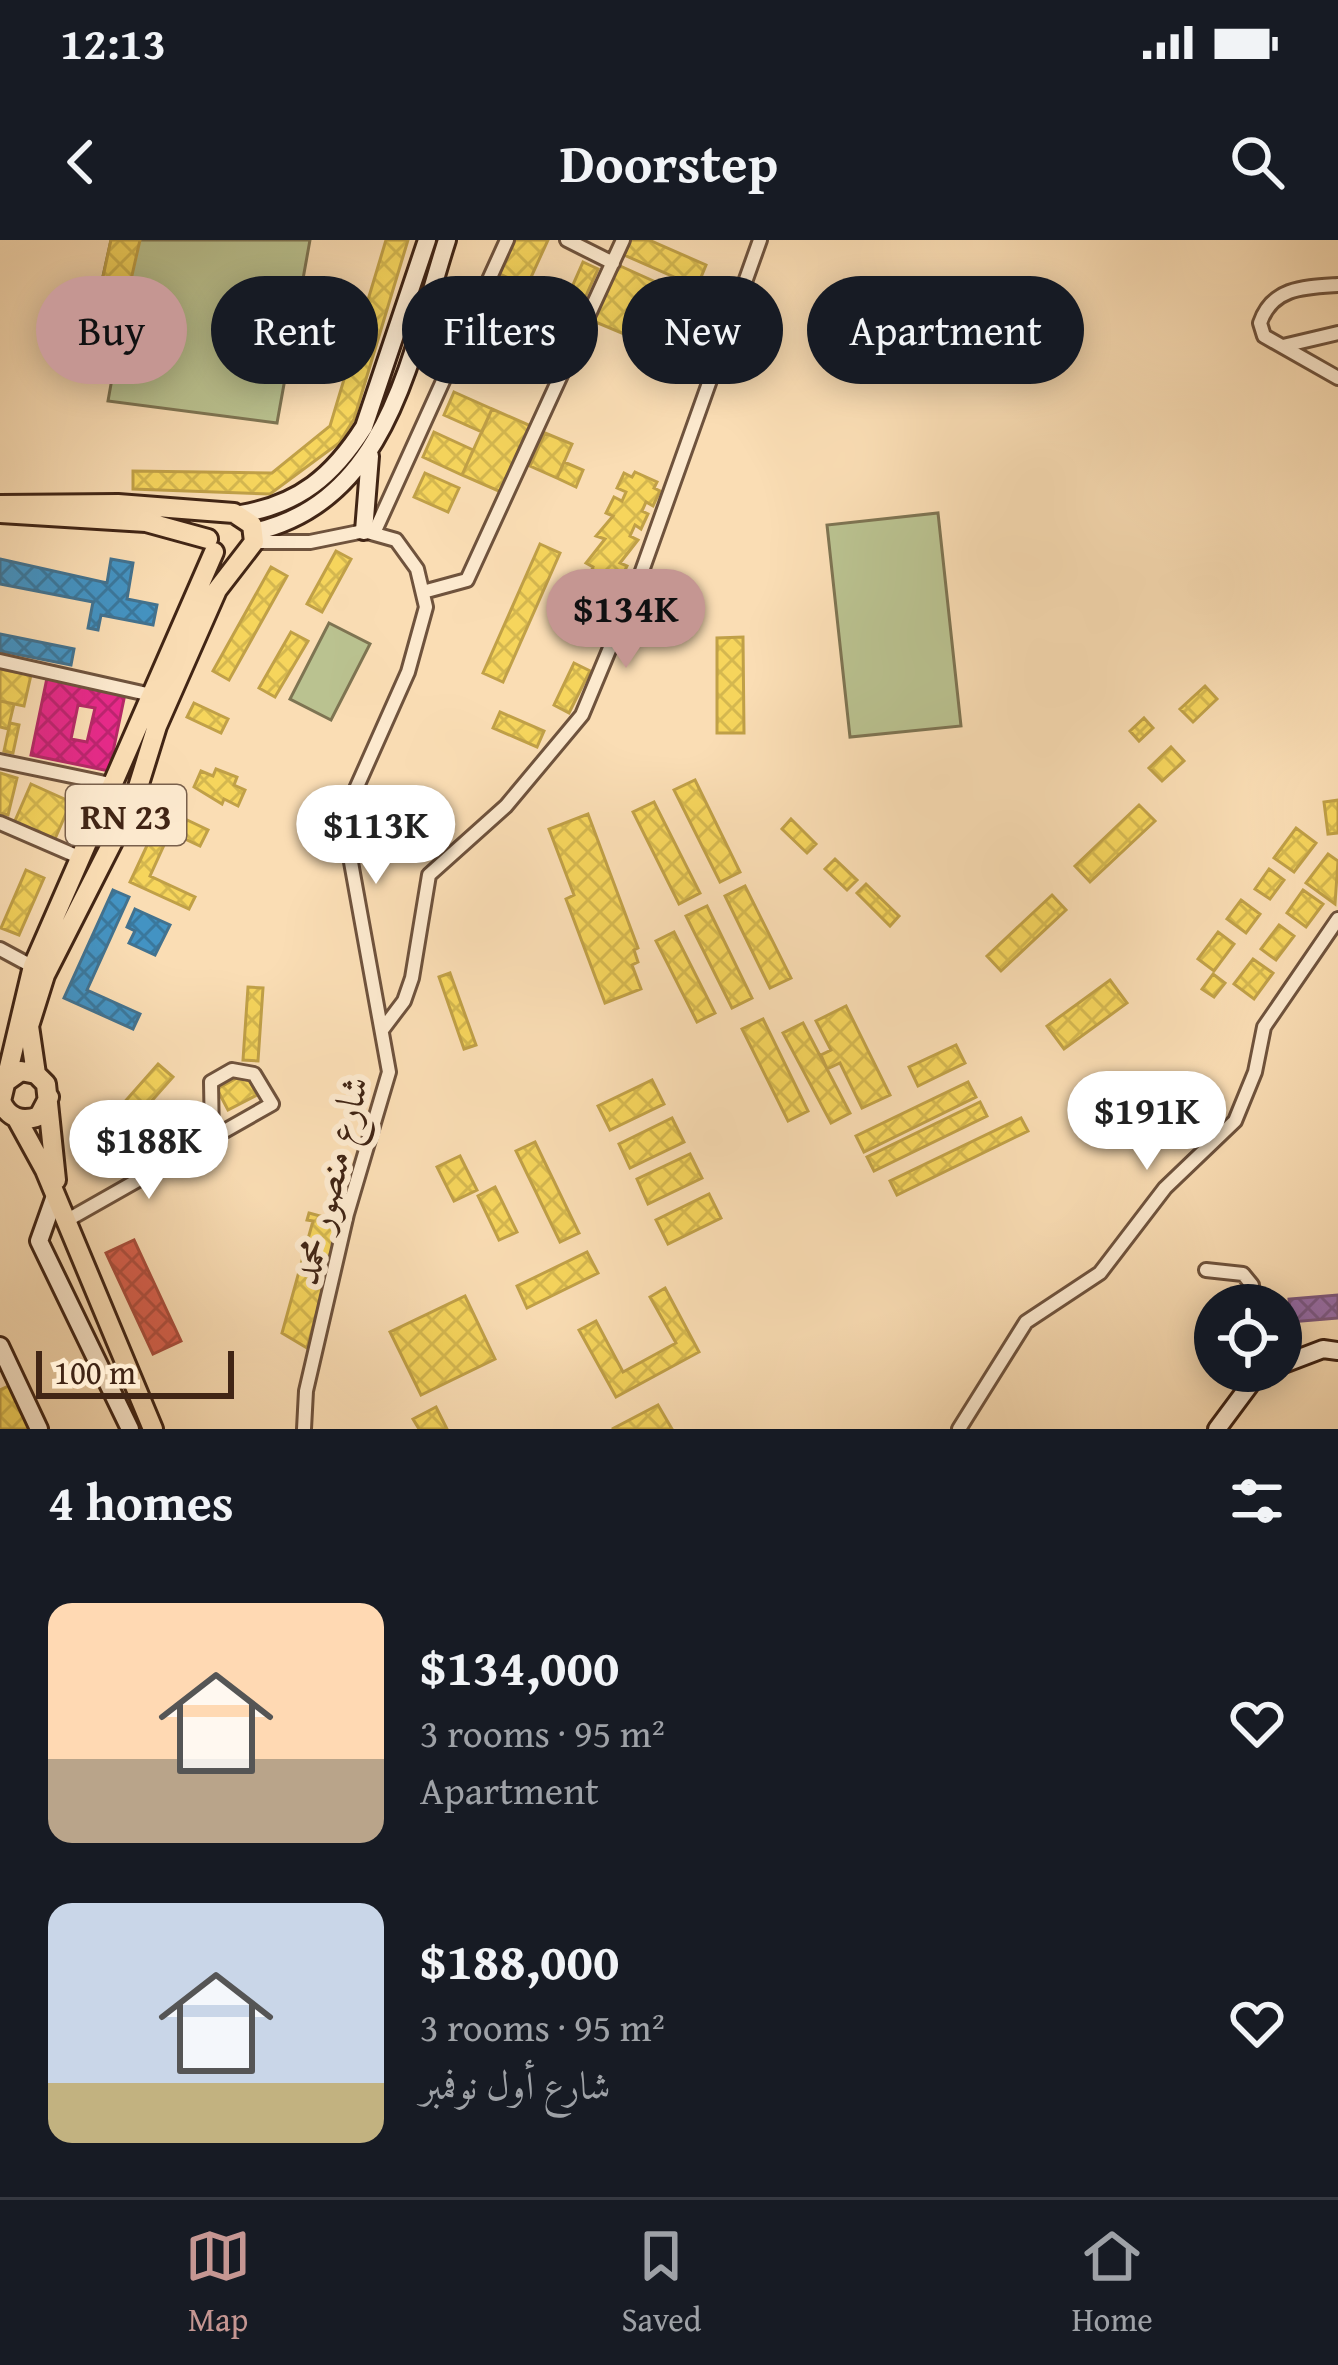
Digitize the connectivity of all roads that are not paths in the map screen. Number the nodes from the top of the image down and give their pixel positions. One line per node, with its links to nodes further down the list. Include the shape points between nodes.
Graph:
1 (427, 240): 14 (street, via 364,428 348,452 300,497)
2 (447, 240): 12 (street)
3 (507, 240): 16 (street)
4 (567, 240): 7 (street)
5 (623, 240): 7 (street)
6 (760, 240): 31 (street, via 582,715 506,806 429,875 412,977)
7 (613, 263): 21 (street, via 466,580)
8 (1338, 285): 10 (street, via 1298,287 1265,309 1264,336)
9 (1338, 333): 10 (street)
10 (1283, 346): 11 (street)
11 (1338, 378)
12 (370, 456): 16 (street); 17 (street, via 316,508)
13 (0, 509): 14 (main road, via 118,504); 15 (main road)
14 (234, 513): 17 (main road); 18 (main road, via 214,520)
15 (182, 530): 18 (main road); 20 (main road)
16 (369, 532): 17 (street, via 310,542); 21 (street, via 410,553)
17 (254, 537): 19 (main road)
18 (211, 546): 19 (main road); 20 (main road, RN 23)
19 (239, 558): 23 (main road, RN 23)
20 (206, 574): 23 (main road, RN 23)
21 (423, 592): 31 (street, شارع منصور محمد, via 413,656 343,818)
22 (0, 661): 23 (street)
23 (160, 698): 25 (main road, RN 23); 30 (main road, RN 23, via 134,800)
24 (0, 760): 25 (street)
25 (115, 785): 27 (main road, RN 23)
26 (0, 824): 27 (street)
27 (81, 858): 30 (main road, RN 23)
28 (1337, 924): 49 (street, via 1264,1027 1235,1121 1165,1188 1100,1273 1026,1322)
29 (0, 949): 30 (street)
30 (39, 970): 32 (main road, RN 23, via 28,1026); 33 (main road, RN 23)
31 (382, 1030): 48 (street, شارع منصور محمد, via 388,1072 347,1214)
32 (36, 1074): 33 (main road, via 21,1071); 34 (main road)
33 (1, 1090): 35 (main road)
34 (49, 1097): 35 (main road, via 39,1116); 37 (main road)
35 (9, 1116): 37 (main road)
36 (212, 1139): 36 (street, via 272,1104 254,1074 232,1070 212,1082); 38 (street)
37 (55, 1196): 38 (main road); 46 (street, via 38,1241)
38 (63, 1222): 47 (main road)
39 (1206, 1270): 40 (street, via 1243,1274)
40 (1251, 1284)
41 (0, 1346): 45 (street)
42 (1338, 1351): 43 (street)
43 (1302, 1357)
44 (1242, 1392): 50 (street)
45 (39, 1429)
46 (130, 1429)
47 (153, 1429)
48 (304, 1429)
49 (959, 1429)
50 (1217, 1429)

